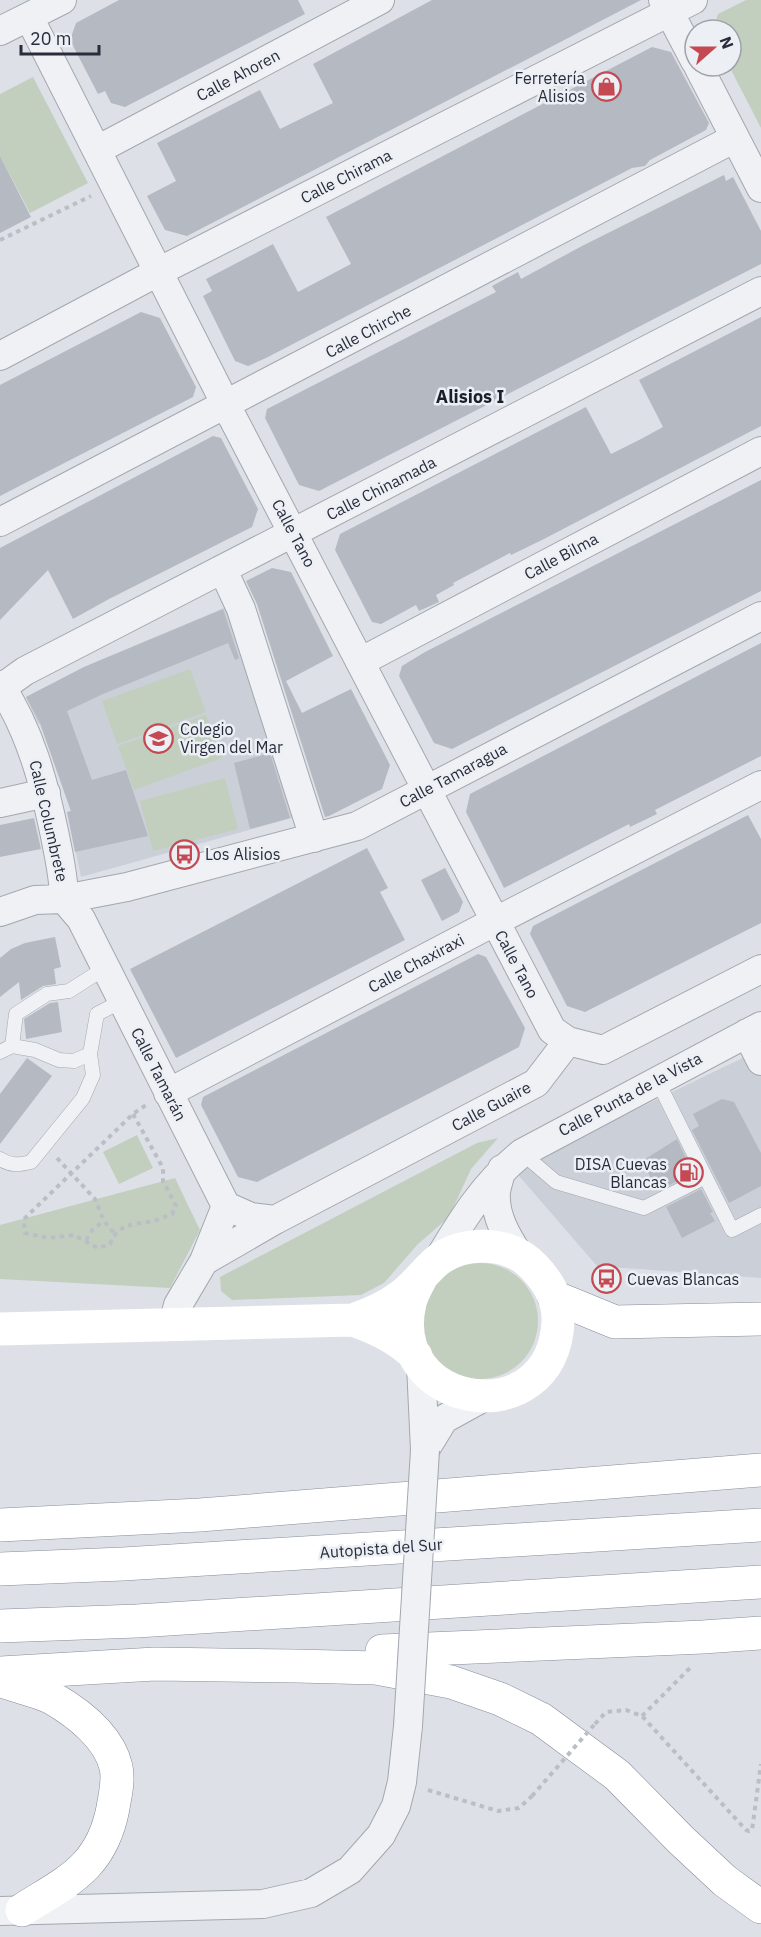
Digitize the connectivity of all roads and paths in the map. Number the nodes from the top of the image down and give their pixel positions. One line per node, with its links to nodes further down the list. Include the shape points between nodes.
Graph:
1 (62, 0): 4 (street)
2 (380, 0): 9 (street, Calle Ahoren)
3 (675, 4): 5 (street); 13 (street, Calle Chirama)
4 (29, 17): 6 (street); 9 (street, Calle Tano)
5 (683, 27)
6 (0, 31)
7 (704, 78): 8 (street)
8 (735, 138): 11 (street); 16 (street, Calle Chirche)
9 (97, 150): 10 (street, Calle Tano)
10 (114, 184): 12 (path); 13 (street, Calle Tano)
11 (761, 188)
12 (0, 240)
13 (158, 272): 15 (street, Calle Chirama); 16 (street, Calle Tano)
14 (761, 291): 19 (street, Calle Chinamada)
15 (0, 356)
16 (226, 405): 18 (street, Calle Chirche); 19 (street, Calle Tano)
17 (761, 451): 22 (street, Calle Bilma)
18 (0, 522)
19 (294, 533): 20 (street, Calle Chinamada); 22 (street, Calle Tano)
20 (223, 570): 23 (street, Calle Chinamada); 28 (street, via 241,609)
21 (761, 616): 25 (street, Calle Tamaragua)
22 (360, 662): 25 (street, Calle Tano)
23 (1, 687): 26 (street, Calle Columbrete, via 34,755)
24 (761, 785): 31 (street, Calle Chaxiraxi)
25 (426, 789): 28 (street, Calle Tamaragua, via 357,826); 31 (street, Calle Tano)
26 (46, 793): 27 (street); 29 (street, Calle Columbrete)
27 (0, 803)
28 (314, 838): 29 (street, Calle Tamaragua, via 127,887)
29 (73, 909): 30 (street, Calle Columbrete, via 35,900); 32 (street, Calle Tamarán)
30 (0, 912)
31 (494, 922): 36 (street, Calle Tano, via 552,1030); 41 (street, Calle Chaxiraxi)
32 (105, 968): 34 (street, Calle Tamarán); 37 (lane, via 69,991 47,994 16,1014)
33 (761, 969): 36 (street, via 603,1050)
34 (122, 1001): 38 (lane, via 97,1014); 41 (street, Calle Tamarán)
35 (754, 1029): 39 (street); 40 (street, Calle Punta de la Vista)
36 (568, 1041): 50 (street, Calle Guaire, via 536,1083)
37 (6, 1049): 38 (lane, via 35,1050 59,1060 74,1061)
38 (90, 1054): 43 (lane, via 93,1075 83,1098)
39 (761, 1061)
40 (657, 1080): 45 (street, Calle Punta de la Vista); 47 (lane)
41 (168, 1094): 42 (path); 48 (street, Calle Tamarán)
42 (133, 1114): 46 (path); 52 (path, via 163,1168 163,1181 176,1206 172,1214 133,1223)
43 (44, 1146): 44 (lane, via 31,1162 8,1164); 46 (path)
44 (0, 1159)
45 (512, 1161): 47 (lane, via 556,1182 644,1208); 54 (street, via 496,1193 505,1235); 56 (street, Calle Punta de la Vista, via 469,1208)
46 (72, 1172): 51 (path, via 95,1199); 53 (path, via 24,1219 25,1233 49,1238 74,1235)
47 (705, 1177): 49 (lane, via 732,1230)
48 (226, 1206): 50 (street, via 251,1217); 55 (street)
49 (761, 1215)
50 (274, 1220): 55 (street, Calle Guaire)
51 (104, 1221): 52 (path); 53 (path)
52 (114, 1233): 53 (path, via 110,1244 98,1248)
53 (86, 1240)
54 (519, 1255): 56 (main road, via 503,1248 459,1249); 57 (main road, via 545,1278)
55 (200, 1267): 60 (street, via 200,1298); 61 (street, via 178,1305)
56 (430, 1269): 59 (main road, via 402,1296); 63 (main road, via 410,1300 407,1319 410,1341)
57 (554, 1297): 58 (main road, via 615,1322); 64 (main road, via 557,1335 548,1360 533,1378 512,1391)
58 (761, 1319)
59 (353, 1320): 60 (main road); 63 (main road, via 378,1328 407,1347)
60 (211, 1323): 61 (main road)
61 (173, 1324): 62 (main road)
62 (0, 1329)
63 (419, 1361): 64 (main road, via 437,1381 457,1392); 65 (street)
64 (484, 1397): 65 (street, via 444,1419)
65 (425, 1450): 79 (street, bridge)
66 (761, 1470): 67 (main road, via 200,1515)
67 (0, 1525)
68 (761, 1525): 69 (main road, Autopista del Sur)
69 (0, 1569)
70 (761, 1582): 71 (main road)
71 (0, 1626)
72 (761, 1633): 73 (main road, via 320,1655)
73 (296, 1666): 74 (main road, via 154,1664); 80 (main road, via 376,1668 416,1674 500,1699 541,1719 617,1775 725,1881)
74 (0, 1673)
75 (680, 1676): 77 (path)
76 (0, 1680): 81 (main road, via 49,1696 86,1722 112,1755 117,1781 111,1820 102,1843 87,1864 70,1880)
77 (642, 1716): 78 (path, via 749,1832); 79 (path, bridge, via 626,1710 606,1712 519,1808 498,1811)
78 (761, 1764)
79 (402, 1782): 81 (street, via 396,1806 381,1835 350,1870 311,1893 263,1904)
80 (761, 1907)
81 (7, 1912)

